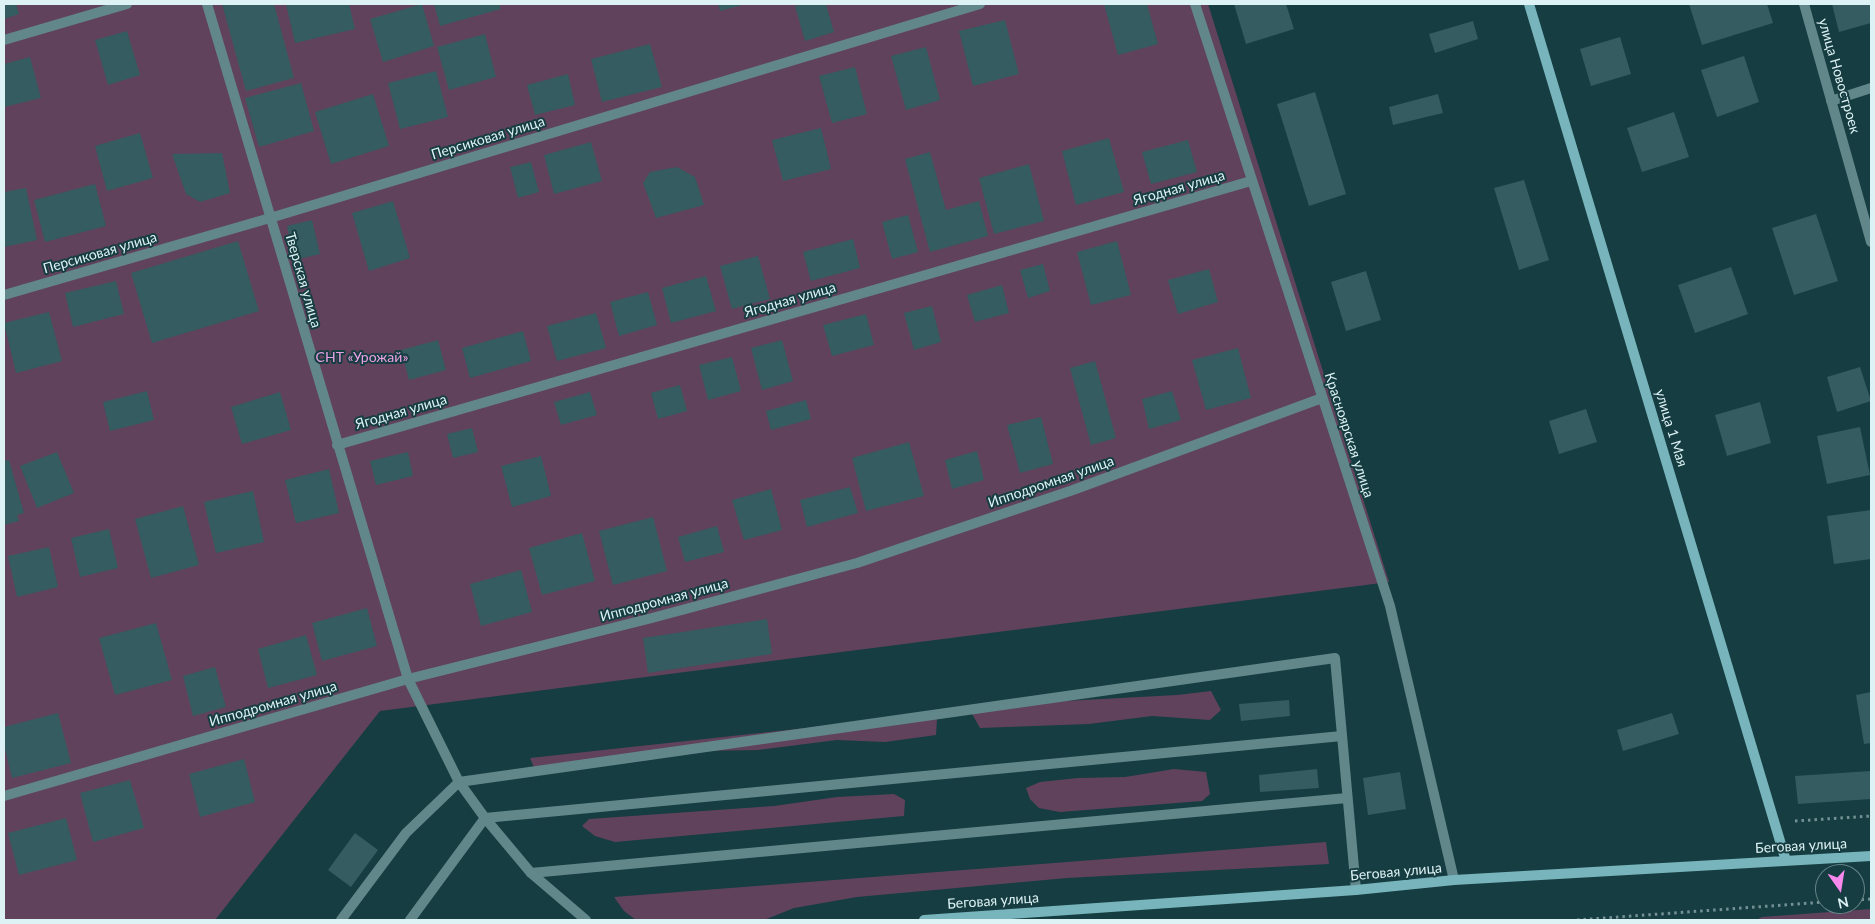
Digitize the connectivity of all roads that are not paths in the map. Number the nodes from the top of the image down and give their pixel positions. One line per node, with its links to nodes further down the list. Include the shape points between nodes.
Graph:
1 (127, 4): 7 (street)
2 (207, 4): 11 (street, Тверская улица)
3 (980, 4): 11 (street, Персиковая улица)
4 (1195, 4): 10 (street, Красноярская улица)
5 (1528, 4): 23 (street, улица 1 Мая)
6 (1804, 4): 9 (street, улица Новостроек)
7 (4, 40)
8 (1871, 88): 9 (street)
9 (1831, 101): 12 (street, улица Новостроек)
10 (1252, 181): 14 (street, Красноярская улица); 15 (street, Ягодная улица)
11 (270, 218): 13 (street, Персиковая улица); 15 (street, Тверская улица)
12 (1871, 242)
13 (4, 295)
14 (1322, 398): 16 (street, Ипподромная улица, via 1073,490 857,563); 25 (street, Красноярская улица, via 1390,606)
15 (337, 445): 16 (street, Тверская улица)
16 (408, 679): 18 (street, Тверская улица); 19 (street, Ипподромная улица)
17 (1342, 736): 18 (street, via 1335,658); 20 (street); 21 (street)
18 (459, 782): 21 (street, Тверская улица); 27 (street, via 406,833)
19 (4, 796)
20 (1347, 798): 24 (street); 26 (street)
21 (485, 818): 24 (street, Тверская улица); 28 (street)
22 (1871, 856): 23 (street, Беговая улица)
23 (1786, 861): 25 (street, Беговая улица)
24 (531, 873): 29 (street, Тверская улица)
25 (1454, 880): 26 (street, Беговая улица)
26 (1356, 890): 30 (street, Беговая улица)
27 (341, 920)
28 (410, 920)
29 (586, 920)
30 (924, 920)

